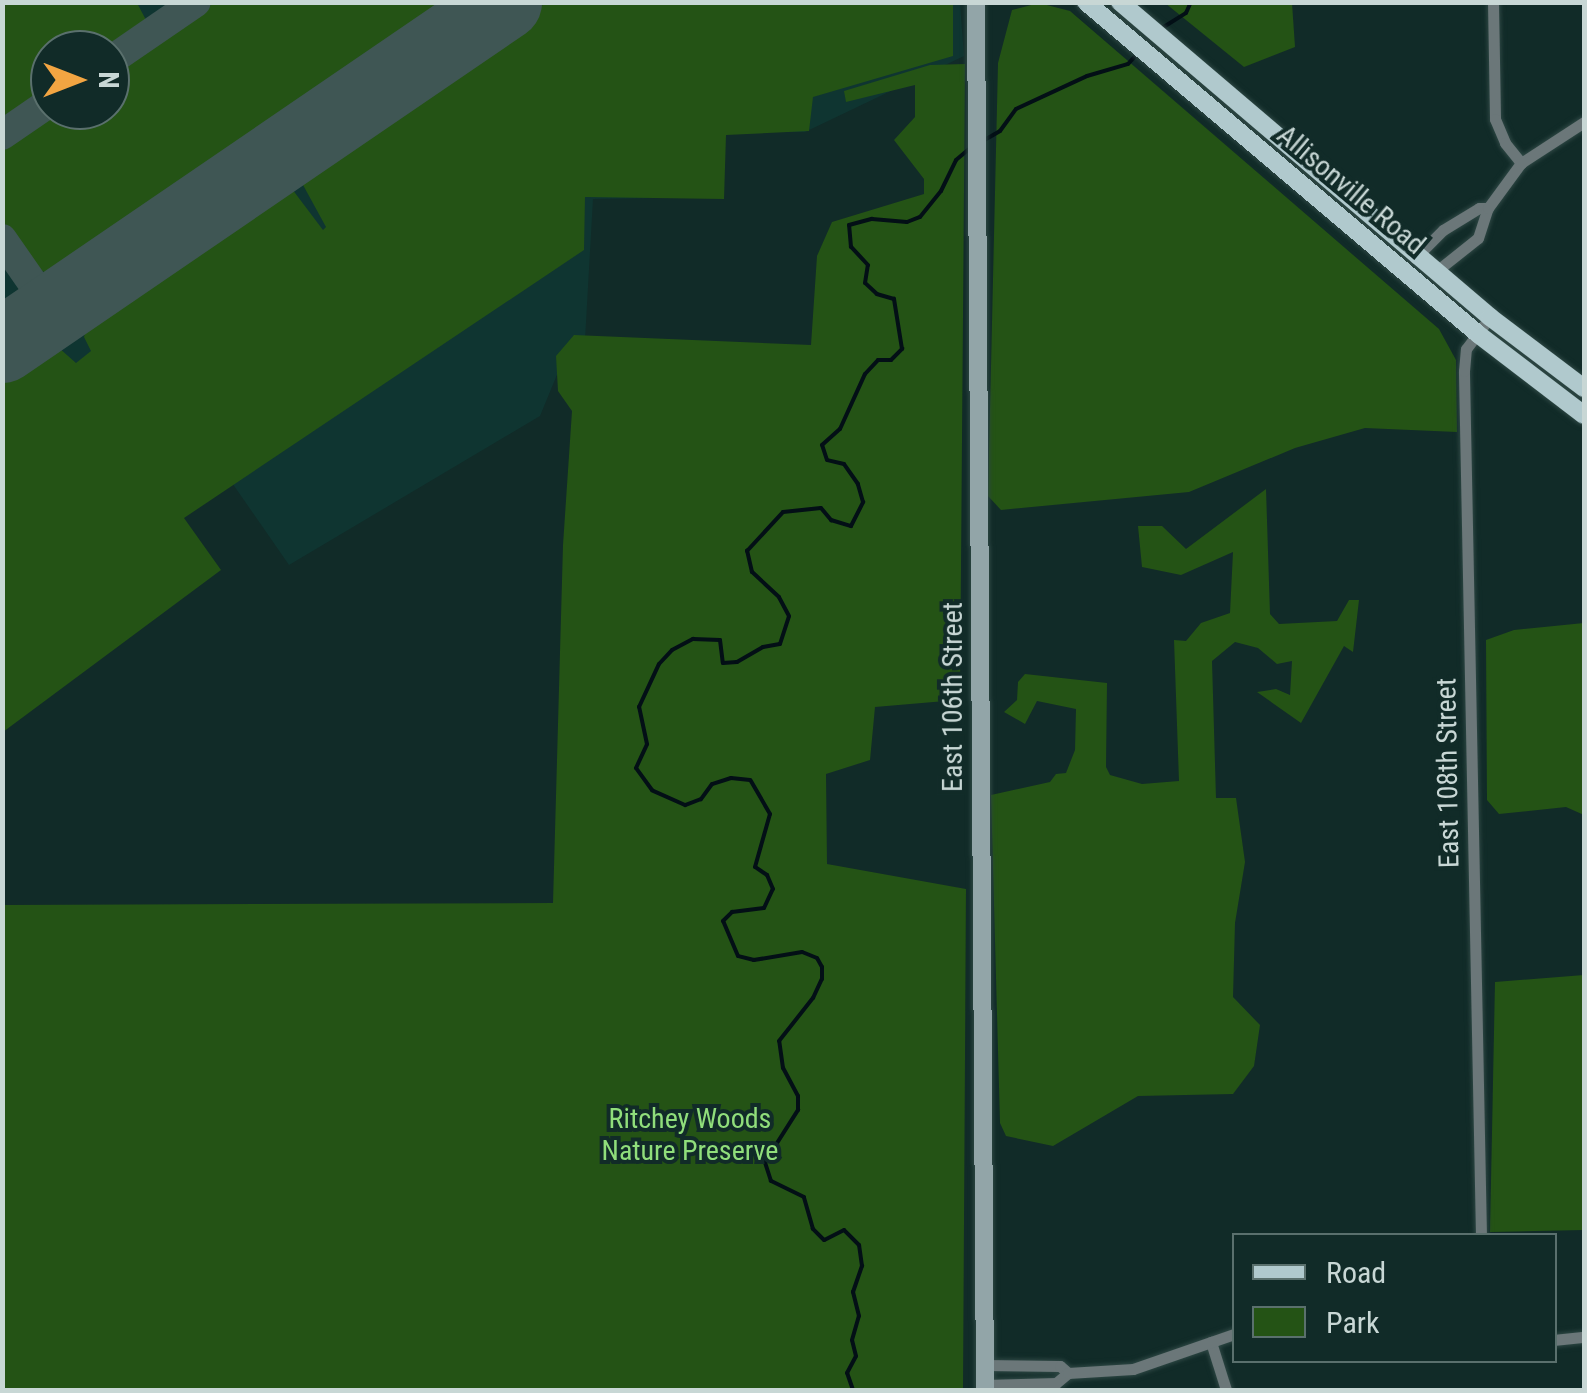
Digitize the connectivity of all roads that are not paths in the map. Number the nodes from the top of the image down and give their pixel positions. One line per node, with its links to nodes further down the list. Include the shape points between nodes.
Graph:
1 (976, 2): 21 (main road, East 106th Street)
2 (1086, 2): 9 (main road, Allisonville Road)
3 (1120, 2): 8 (main road, Allisonville Road)
4 (1494, 2): 6 (street, via 1495,118)
5 (1584, 122): 6 (street)
6 (1521, 162): 7 (street)
7 (1488, 208): 8 (street, via 1443,230); 10 (street, via 1478,238)
8 (1418, 255): 9 (street); 10 (main road, Allisonville Road)
9 (1402, 269): 11 (main road, Allisonville Road)
10 (1436, 271): 11 (street); 12 (main road, Allisonville Road)
11 (1422, 286): 13 (main road, Allisonville Road)
12 (1490, 317): 13 (street, East 108th Street); 14 (main road, Allisonville Road)
13 (1478, 334): 15 (main road, Allisonville Road); 16 (street, East 108th Street, via 1466,349 1464,371)
14 (1584, 388)
15 (1584, 416)
16 (1481, 1233)
17 (1232, 1335): 20 (street)
18 (1584, 1337): 19 (street)
19 (1557, 1340)
20 (1211, 1342): 22 (street, via 1133,1370); 24 (street)
21 (984, 1365): 22 (street, via 1060,1366); 23 (main road, East 106th Street)
22 (1068, 1374): 23 (street, via 1056,1383)
23 (985, 1388)
24 (1226, 1390)

